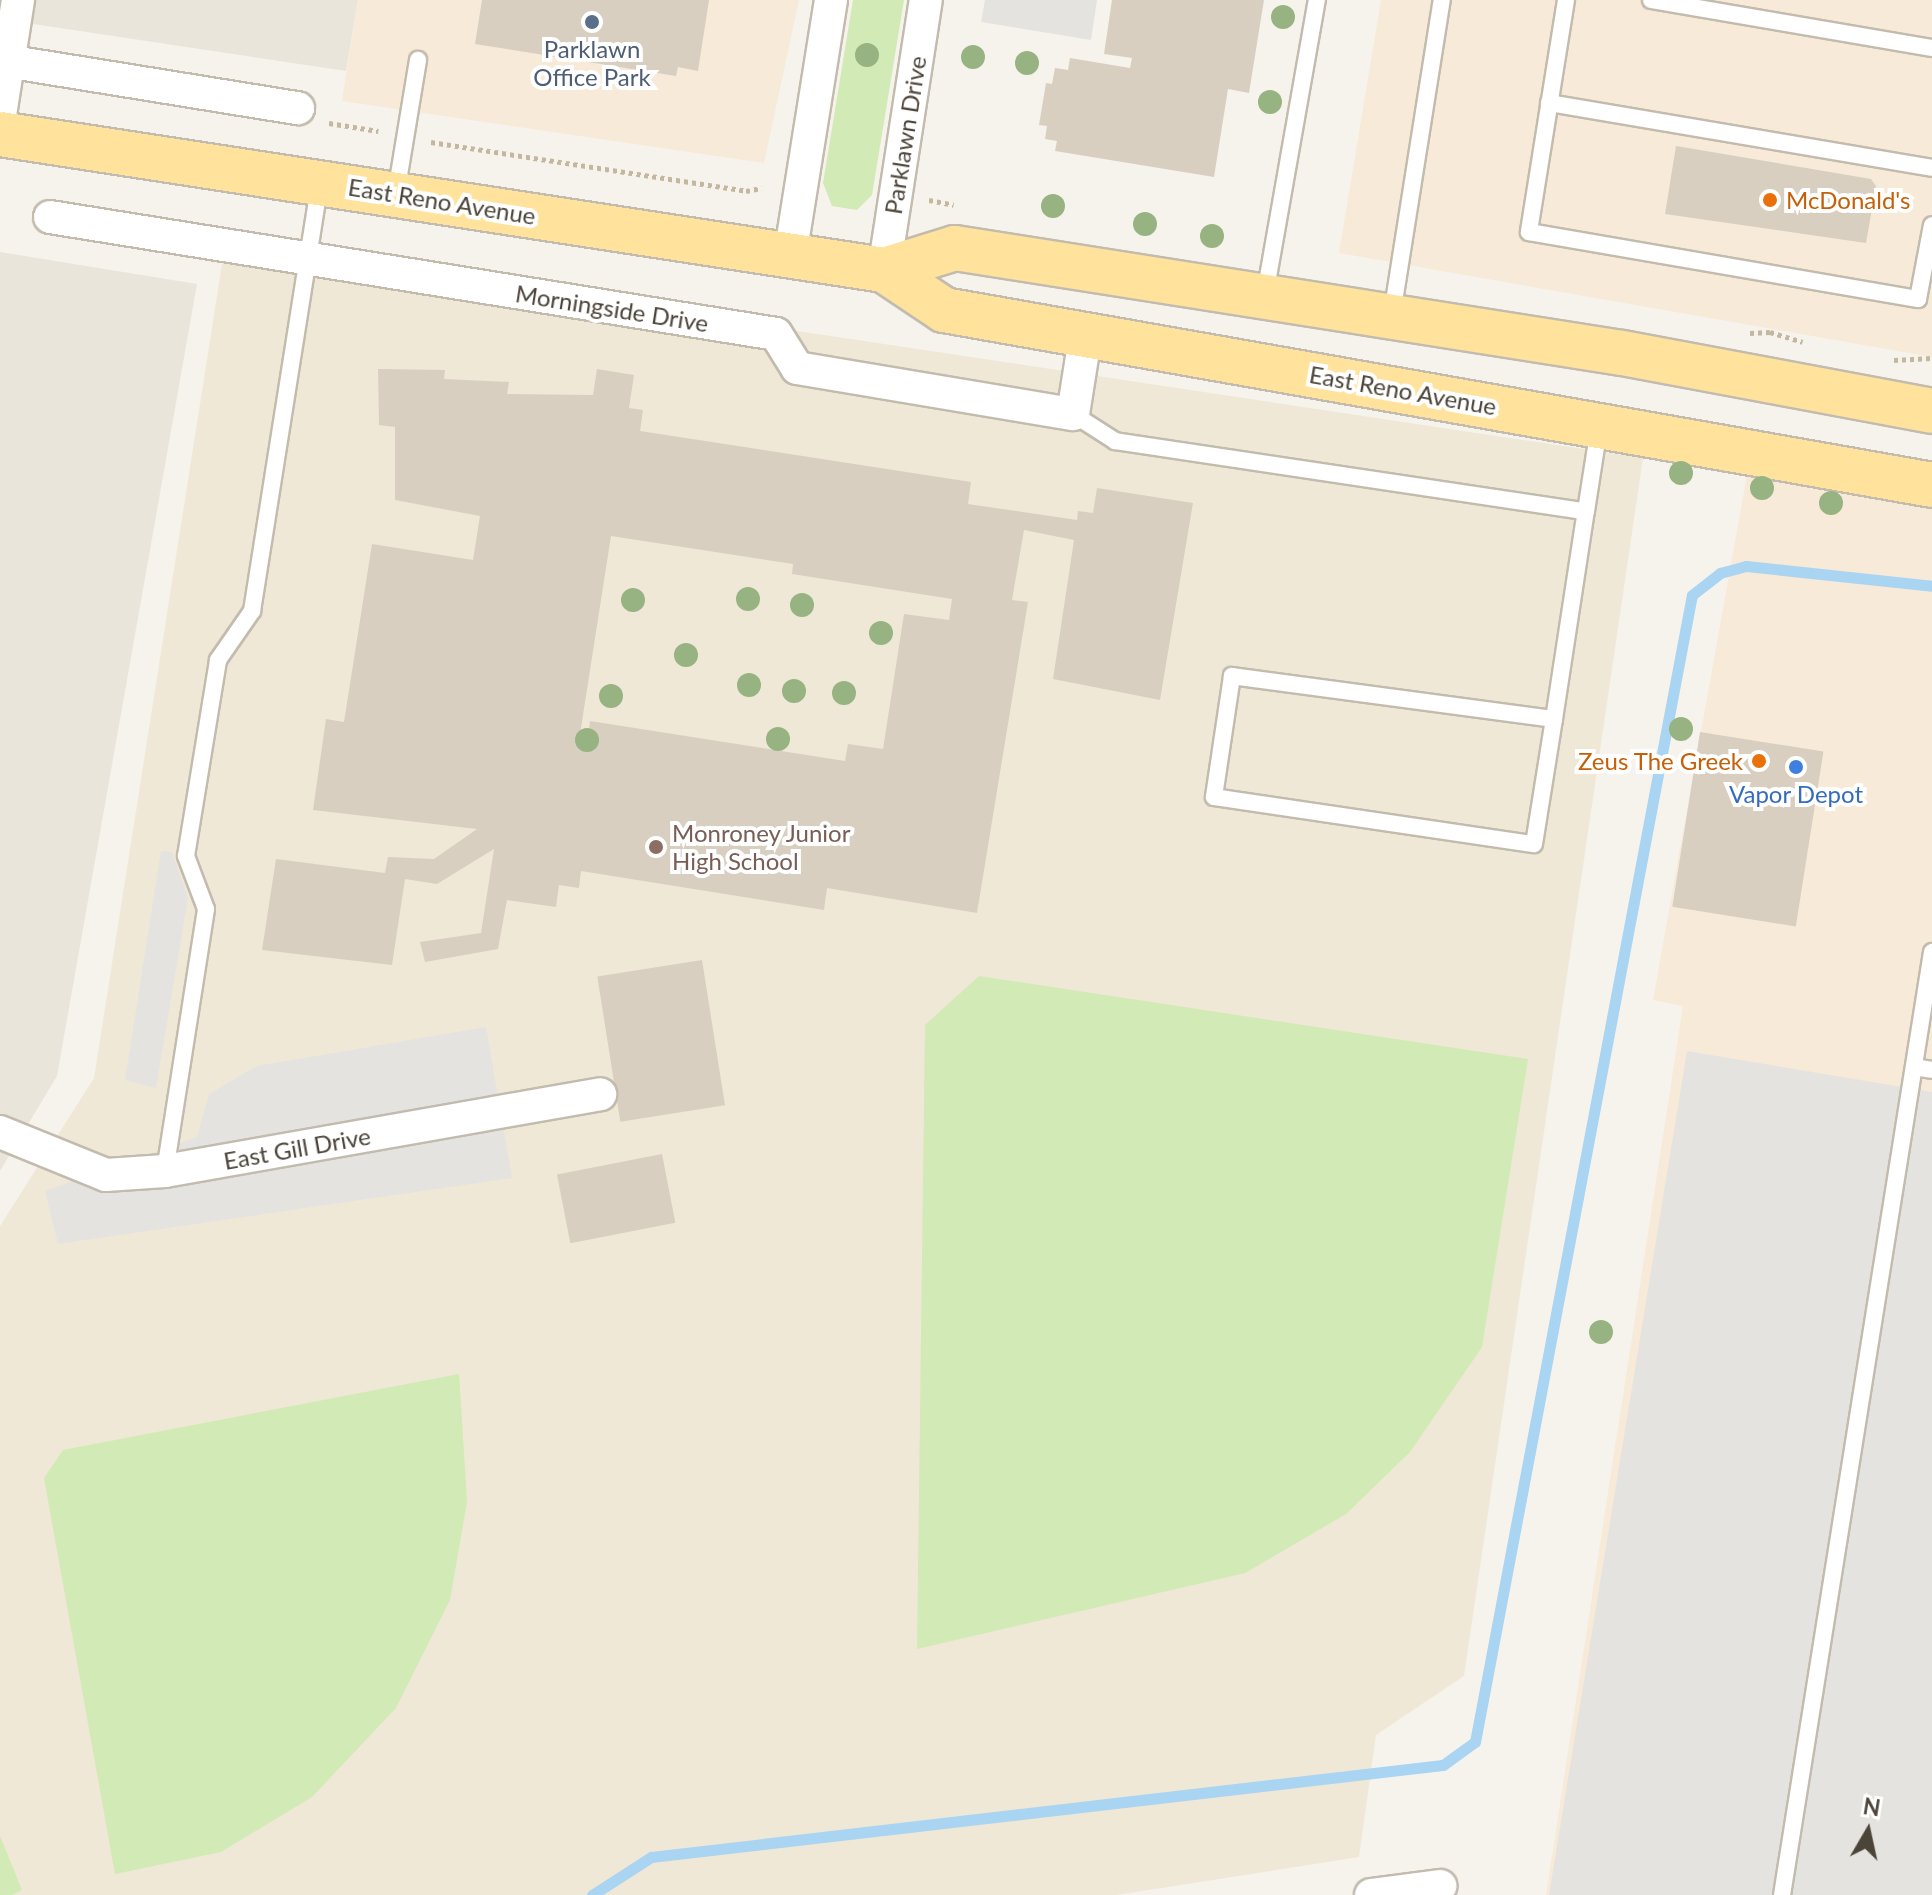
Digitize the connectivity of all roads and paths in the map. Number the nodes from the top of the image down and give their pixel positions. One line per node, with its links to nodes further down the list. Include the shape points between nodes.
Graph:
1 (18, 0): 10 (street)
2 (831, 0): 22 (street)
3 (926, 0): 24 (street, Parklawn Drive)
4 (1317, 0): 25 (lane)
5 (1442, 0): 26 (lane)
6 (1566, 0): 11 (lane)
7 (1651, 0): 8 (lane)
8 (1932, 48)
9 (418, 60): 15 (lane)
10 (4, 61): 12 (street); 13 (street)
11 (1549, 103): 16 (lane); 21 (lane, via 1529,232 1918,299)
12 (298, 108): 15 (path, via 311,119)
13 (0, 115)
14 (0, 134): 17 (main road, East Reno Avenue)
15 (405, 136): 18 (path, via 731,189); 19 (lane)
16 (1932, 168)
17 (320, 182): 19 (main road, East Reno Avenue); 23 (lane)
18 (762, 188)
19 (395, 194): 22 (main road, East Reno Avenue)
20 (50, 217): 23 (street, Morningside Drive)
21 (1932, 225)
22 (790, 256): 24 (main road, East Reno Avenue)
23 (307, 259): 29 (street, Morningside Drive, via 776,334 797,368); 39 (lane, via 252,611 218,660 186,856 206,909)
24 (884, 270): 25 (main road, East Reno Avenue, via 955,248); 27 (main road, East Reno Avenue, via 944,310)
25 (1265, 297): 26 (main road, East Reno Avenue)
26 (1392, 317): 28 (main road, East Reno Avenue)
27 (1086, 332): 29 (street); 30 (main road, East Reno Avenue)
28 (1932, 411)
29 (1073, 414): 32 (lane, via 1115,441)
30 (1599, 426): 31 (main road, East Reno Avenue); 32 (lane)
31 (1932, 485)
32 (1586, 511): 33 (lane)
33 (1554, 719): 33 (lane, via 1534,844 1214,797 1232,676)
34 (1932, 952): 35 (lane)
35 (1914, 1067): 36 (lane); 42 (lane)
36 (1932, 1070)
37 (600, 1094): 39 (street, East Gill Drive)
38 (0, 1132): 39 (street, East Gill Drive, via 106,1175)
39 (165, 1171)
40 (1440, 1886): 41 (street)
41 (1371, 1895)
42 (1782, 1895)

